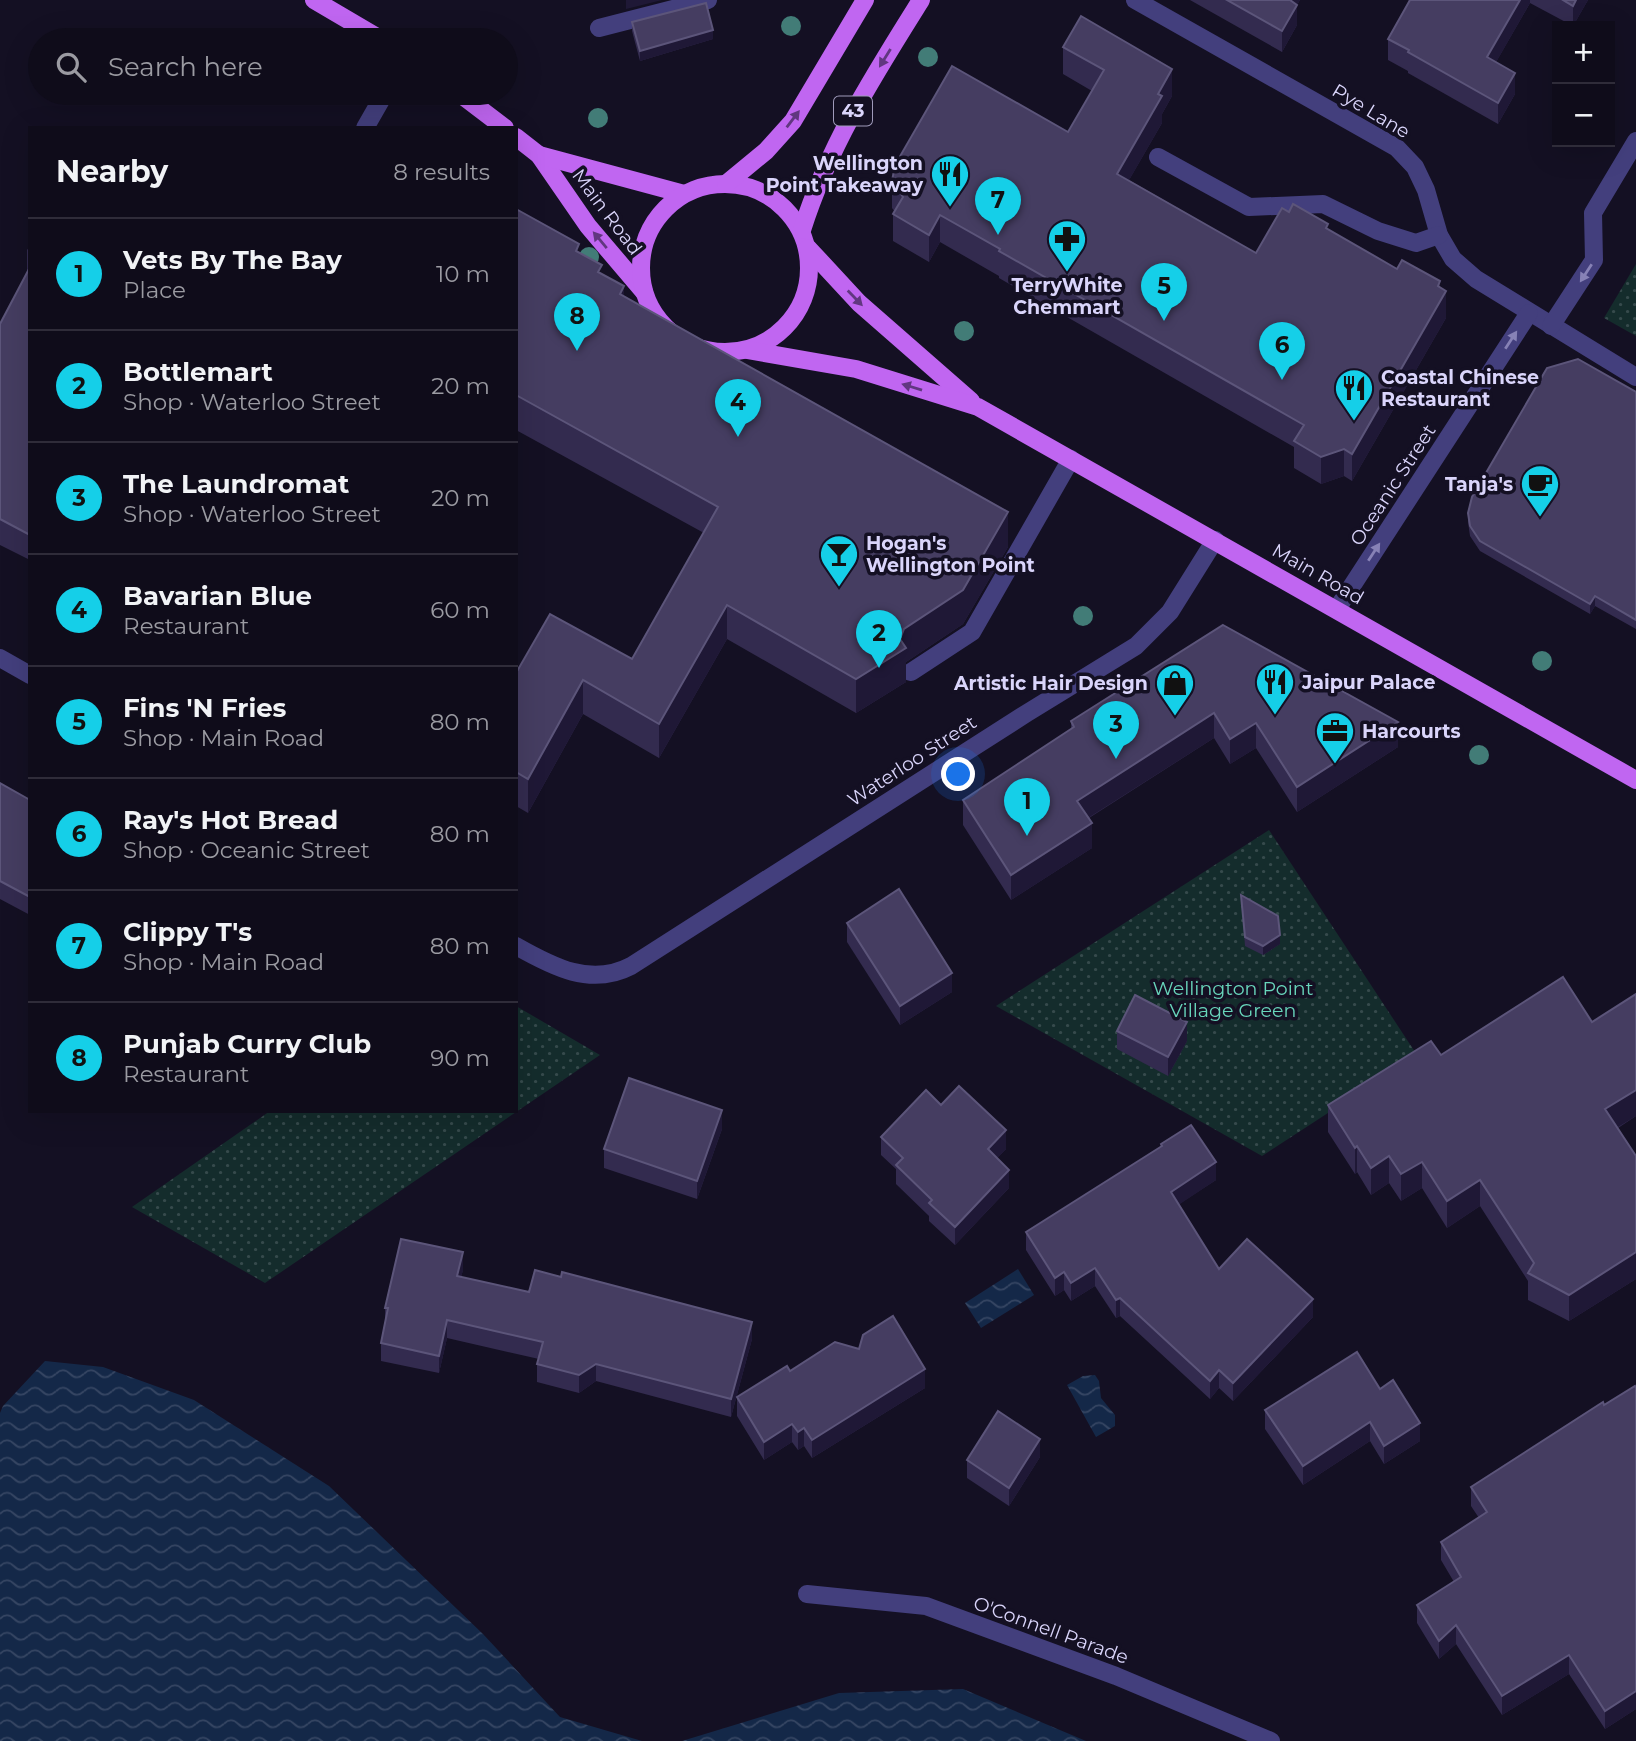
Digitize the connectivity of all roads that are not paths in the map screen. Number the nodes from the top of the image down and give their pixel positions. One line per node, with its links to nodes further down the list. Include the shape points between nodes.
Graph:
1 (314, 0): 6 (main road)
2 (708, 0): 7 (street)
3 (865, 0): 16 (main road, 43, one-way to 3, via 793,121)
4 (920, 0): 19 (main road, 43, one-way to 19, via 839,136 819,182)
5 (1135, 0): 18 (street, Pye Lane, via 1397,148 1415,167)
6 (362, 28)
7 (599, 28)
8 (378, 105): 10 (street)
9 (475, 105): 11 (main road)
10 (366, 126)
11 (502, 126)
12 (518, 139): 14 (main road, Main Road)
13 (1636, 141): 22 (street, one-way to 22, via 1593,212 1594,260)
14 (539, 155): 17 (main road, Main Road); 20 (main road, Main Road, one-way to 14, via 588,226)
15 (1158, 157): 18 (street, via 1249,207 1323,204 1378,231 1416,243)
16 (726, 184): 17 (main road, 43); 19 (main road, 43, via 765,193 786,208)
17 (684, 194): 20 (main road, 43, via 662,212 647,236 641,264)
18 (1439, 235): 21 (street, Pye Lane, via 1452,259 1468,273)
19 (805, 239): 23 (main road, 43, via 810,274 804,299 791,322 771,339); 25 (main road, Main Road / 43, one-way to 25, via 859,303)
20 (644, 292): 23 (main road, 43, via 655,316 673,335 696,348)
21 (1529, 313): 22 (street, Pye Lane); 28 (street, Oceanic Street, one-way to 21)
22 (1551, 326): 24 (street, Pye Lane)
23 (747, 350): 25 (main road, Main Road / 43, one-way to 23, via 856,369)
24 (1636, 377)
25 (978, 407): 26 (main road, Main Road / 43)
26 (1071, 459): 27 (main road, Main Road / 43); 30 (street, via 972,632)
27 (1214, 540): 28 (main road, Main Road / 43); 33 (street, Waterloo Street, via 1170,612 1136,646 631,966 596,976 568,971)
28 (1337, 609): 32 (main road, Main Road / 43)
29 (0, 658): 31 (street)
30 (911, 672)
31 (28, 674)
32 (1636, 780)
33 (518, 947)
34 (807, 1594): 35 (street, O'Connell Parade, via 926,1606 1116,1676)
35 (1272, 1741)

